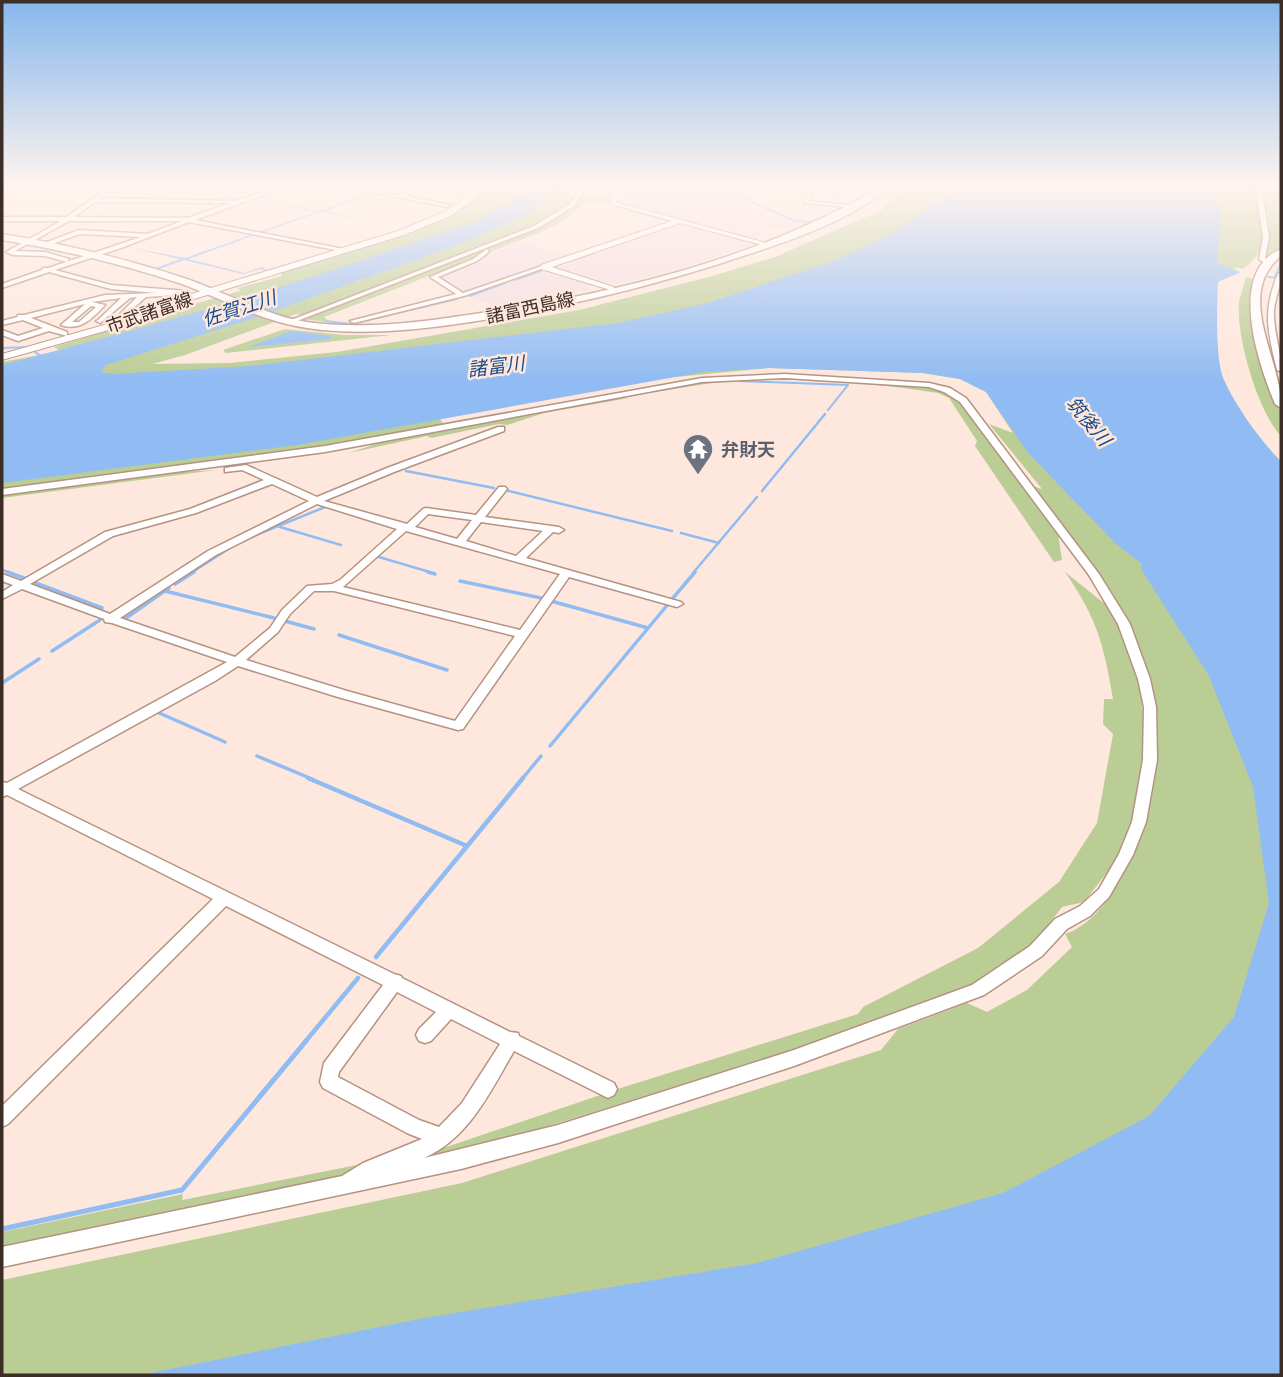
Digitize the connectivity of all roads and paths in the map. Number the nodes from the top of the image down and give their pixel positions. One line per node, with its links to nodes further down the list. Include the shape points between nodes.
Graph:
1 (67, 250): 11 (main road)
2 (105, 250): 11 (street)
3 (346, 250): 20 (main road, 市武諸富線)
4 (476, 250): 32 (street)
5 (488, 250): 25 (street, via 434,275)
6 (593, 250): 14 (street)
7 (747, 250): 19 (main road, 諸富西島線)
8 (1264, 250): 13 (street, via 1262,259)
9 (1281, 251): 13 (main road)
10 (4, 252): 12 (street)
11 (89, 256): 12 (street); 20 (main road)
12 (71, 260): 15 (street)
13 (1267, 263): 16 (main road)
14 (544, 267): 19 (street); 25 (street)
15 (45, 269): 18 (street); 24 (street, via 108,286 187,293)
16 (1259, 277): 21 (street); 35 (main road)
17 (1280, 277): 21 (street)
18 (2, 286)
19 (611, 289): 32 (main road, 諸富西島線, via 476,318 403,328 339,329)
20 (214, 293): 27 (main road, 市武諸富線); 32 (main road, 諸富西島線)
21 (1276, 293): 28 (street)
22 (129, 295): 23 (street); 26 (street); 31 (street)
23 (144, 295): 24 (street); 29 (street)
24 (157, 295): 27 (street)
25 (461, 295): 33 (street)
26 (88, 303): 26 (street, via 73,318 65,325 81,324 102,305); 30 (street)
27 (169, 306): 41 (main road, 市武諸富線)
28 (1267, 313): 35 (street, via 1265,325); 42 (street)
29 (122, 315)
30 (23, 317): 34 (street); 36 (street)
31 (100, 321)
32 (285, 321)
33 (354, 321)
34 (2, 323)
35 (1259, 327): 43 (main road)
36 (50, 328): 38 (street); 39 (street)
37 (2, 332): 39 (street)
38 (64, 334)
39 (13, 337): 40 (street)
40 (2, 340)
41 (2, 358)
42 (1277, 358): 43 (street); 44 (street)
43 (1267, 370): 45 (main road)
44 (1281, 370)
45 (1281, 403)
46 (501, 429): 54 (street, via 406,462)
47 (380, 440): 48 (street, via 336,455); 49 (street); 77 (street, via 541,407 720,378 890,381 947,390 962,400 1115,607 1144,679 1150,707 1150,760 1139,822 1104,893 1085,911 1060,924 1036,951 978,990 794,1058 558,1133 461,1160)
48 (243, 467): 49 (street); 50 (street); 53 (street)
49 (166, 470): 52 (street)
50 (270, 481): 54 (street); 61 (street, via 193,511 109,534)
51 (502, 489): 55 (street)
52 (2, 492)
53 (2, 499)
54 (315, 501): 56 (street); 65 (street, via 212,553)
55 (477, 520): 56 (street, via 426,511); 57 (street); 58 (street, via 554,529)
56 (407, 527): 57 (street); 62 (street)
57 (460, 541): 58 (street)
58 (519, 559): 59 (street)
59 (566, 573): 64 (street); 66 (street)
60 (2, 576): 61 (street)
61 (22, 584): 63 (street); 65 (street)
62 (333, 588): 66 (street); 67 (street, via 311,588 274,630)
63 (2, 596)
64 (677, 604)
65 (109, 620): 67 (street)
66 (520, 634): 67 (street, via 458,726 345,697)
67 (238, 661): 68 (street)
68 (3, 789): 69 (street)
69 (223, 899): 70 (street); 75 (street)
70 (395, 981): 71 (street); 76 (street, via 330,1069 329,1082)
71 (450, 1009): 72 (street); 73 (street)
72 (425, 1035)
73 (512, 1040): 74 (street); 76 (street, via 459,1121)
74 (608, 1089)
75 (2, 1118)
76 (441, 1137): 77 (street, via 370,1167)
77 (342, 1185): 78 (street)
78 (2, 1257)

